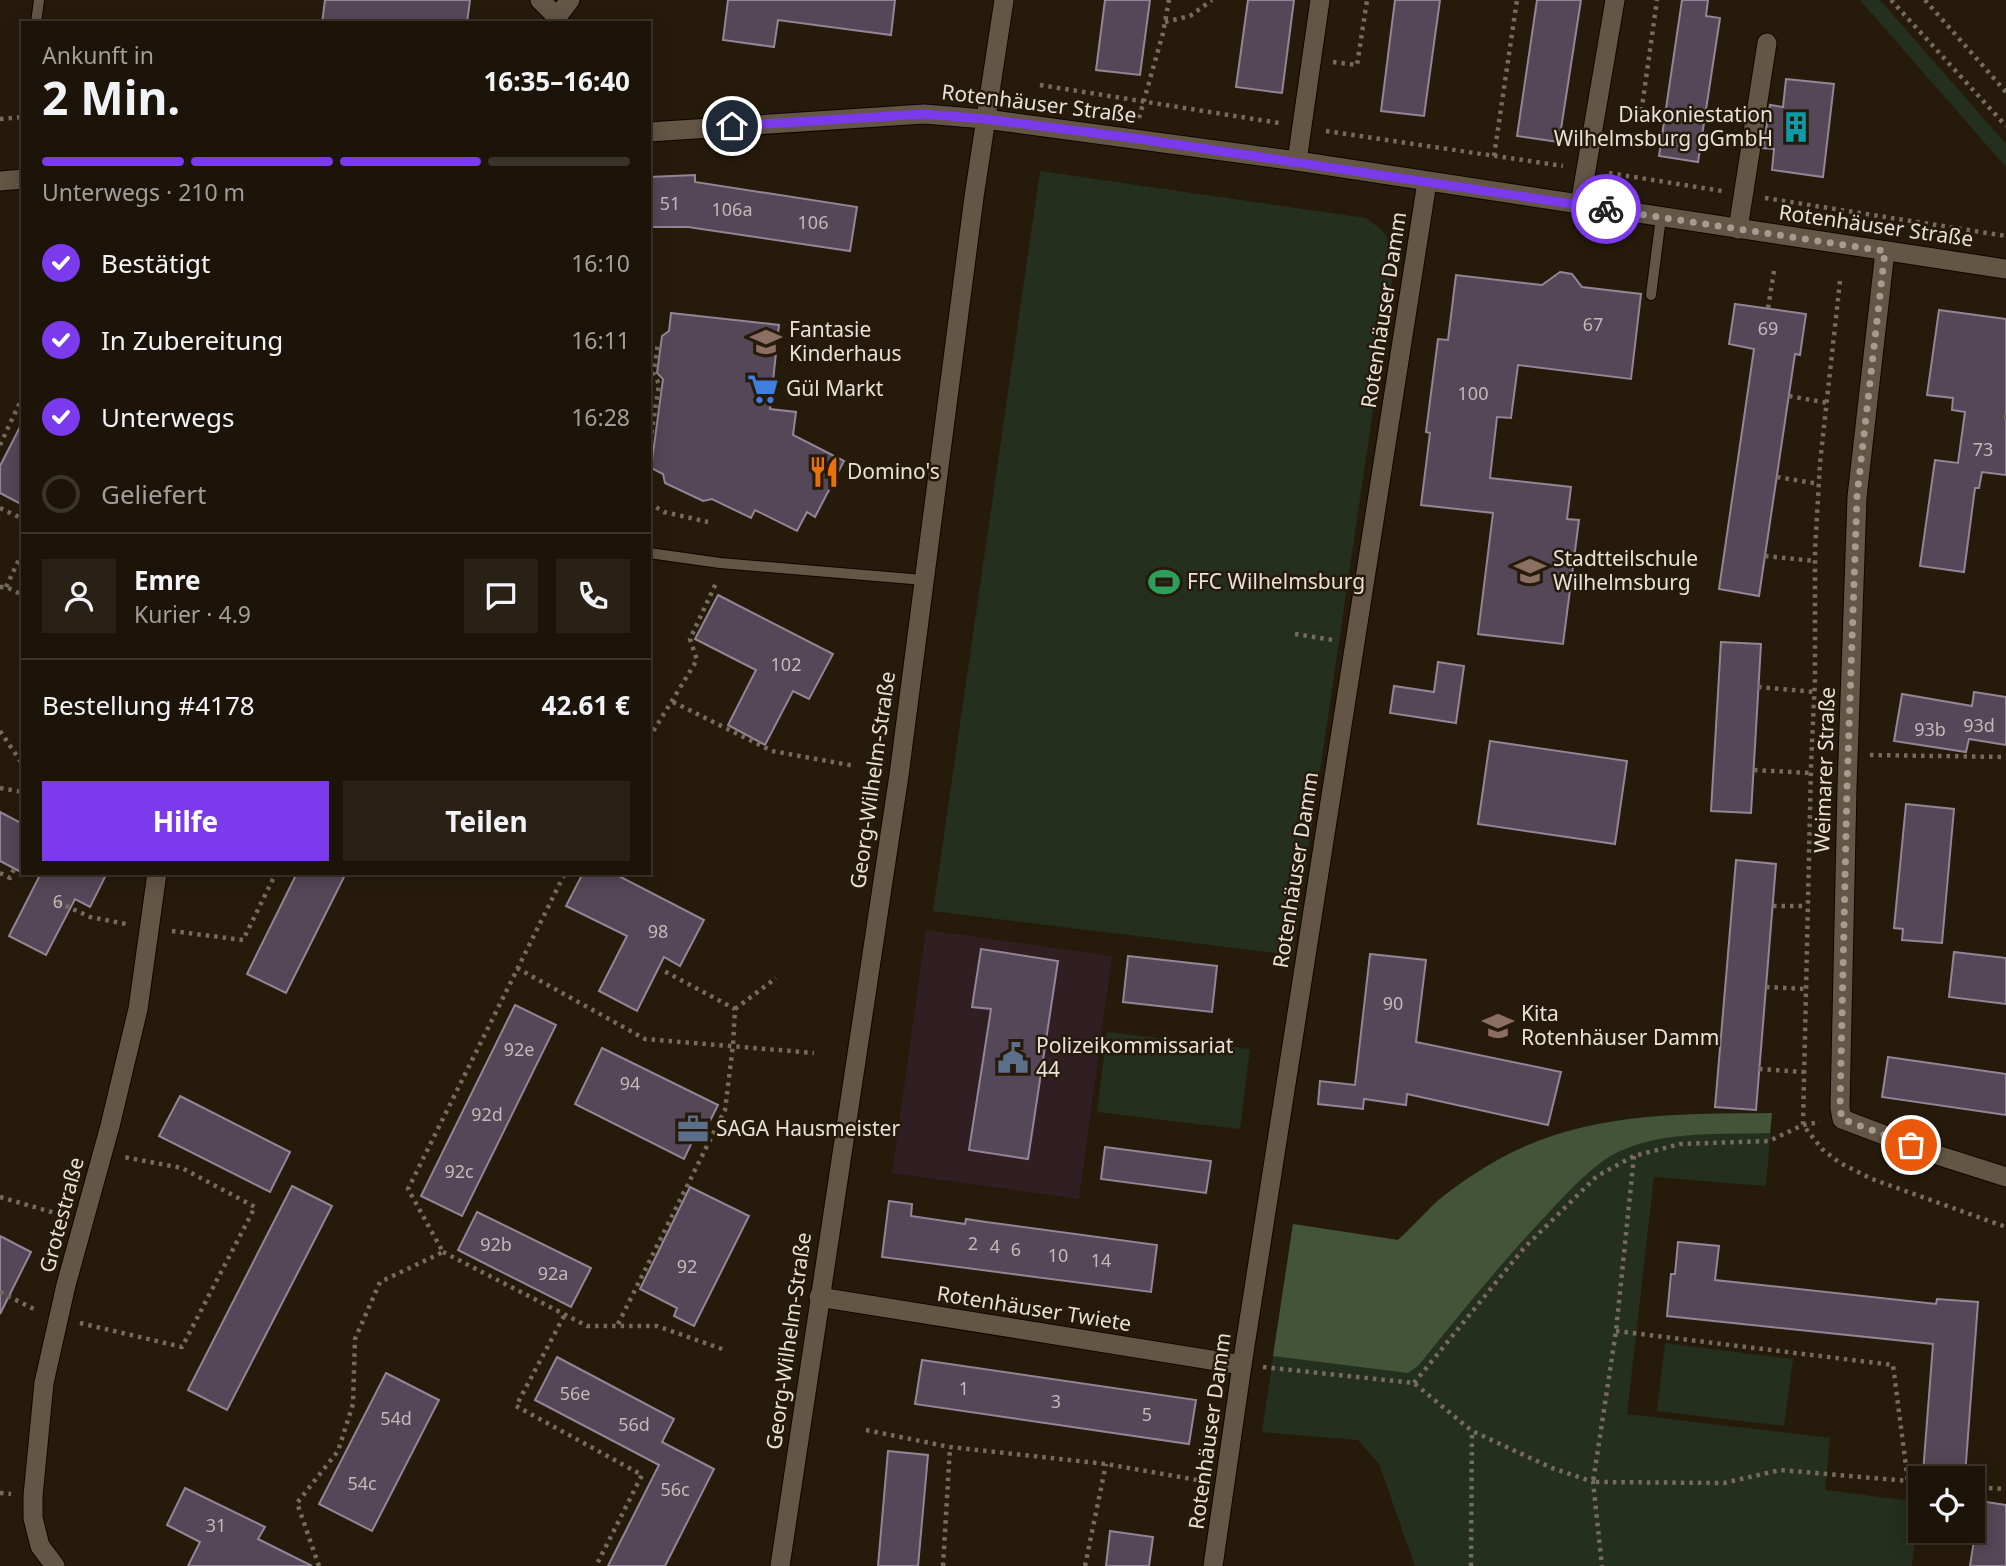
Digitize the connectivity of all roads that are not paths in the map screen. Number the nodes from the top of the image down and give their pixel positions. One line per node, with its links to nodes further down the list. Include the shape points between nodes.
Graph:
1 (39, 0): 8 (lane)
2 (540, 0): 7 (street)
3 (570, 0): 7 (street)
4 (1004, 0): 10 (street, Georg-Wilhelm-Straße)
5 (1320, 0): 12 (street)
6 (1615, 0): 16 (street)
7 (558, 20)
8 (37, 21)
9 (1767, 43): 18 (street)
10 (985, 119): 11 (street, Rotenhäuser Straße, via 924,114); 12 (street, Rotenhäuser Straße); 23 (street, Georg-Wilhelm-Straße)
11 (651, 132)
12 (1297, 161): 15 (street, Rotenhäuser Straße)
13 (21, 179): 14 (street)
14 (0, 181)
15 (1427, 182): 16 (street, Rotenhäuser Straße); 27 (street, Rotenhäuser Damm)
16 (1580, 205): 17 (street, Rotenhäuser Straße)
17 (1661, 217): 18 (street, Rotenhäuser Straße); 21 (lane)
18 (1738, 229): 19 (street, Rotenhäuser Straße)
19 (1885, 251): 20 (street, Rotenhäuser Straße); 25 (street, Weimarer Straße, via 1857,496 1842,1119)
20 (2006, 269)
21 (1651, 295)
22 (651, 553): 23 (lane)
23 (924, 580): 26 (street, Georg-Wilhelm-Straße, via 899,775)
24 (157, 875): 28 (street, Grotestraße, via 138,1009 44,1383 33,1518 40,1546)
25 (2006, 1177)
26 (818, 1297): 27 (street, Rotenhäuser Twiete); 29 (street, Georg-Wilhelm-Straße)
27 (1241, 1365): 30 (street, Rotenhäuser Damm)
28 (55, 1566)
29 (780, 1566)
30 (1213, 1566)

